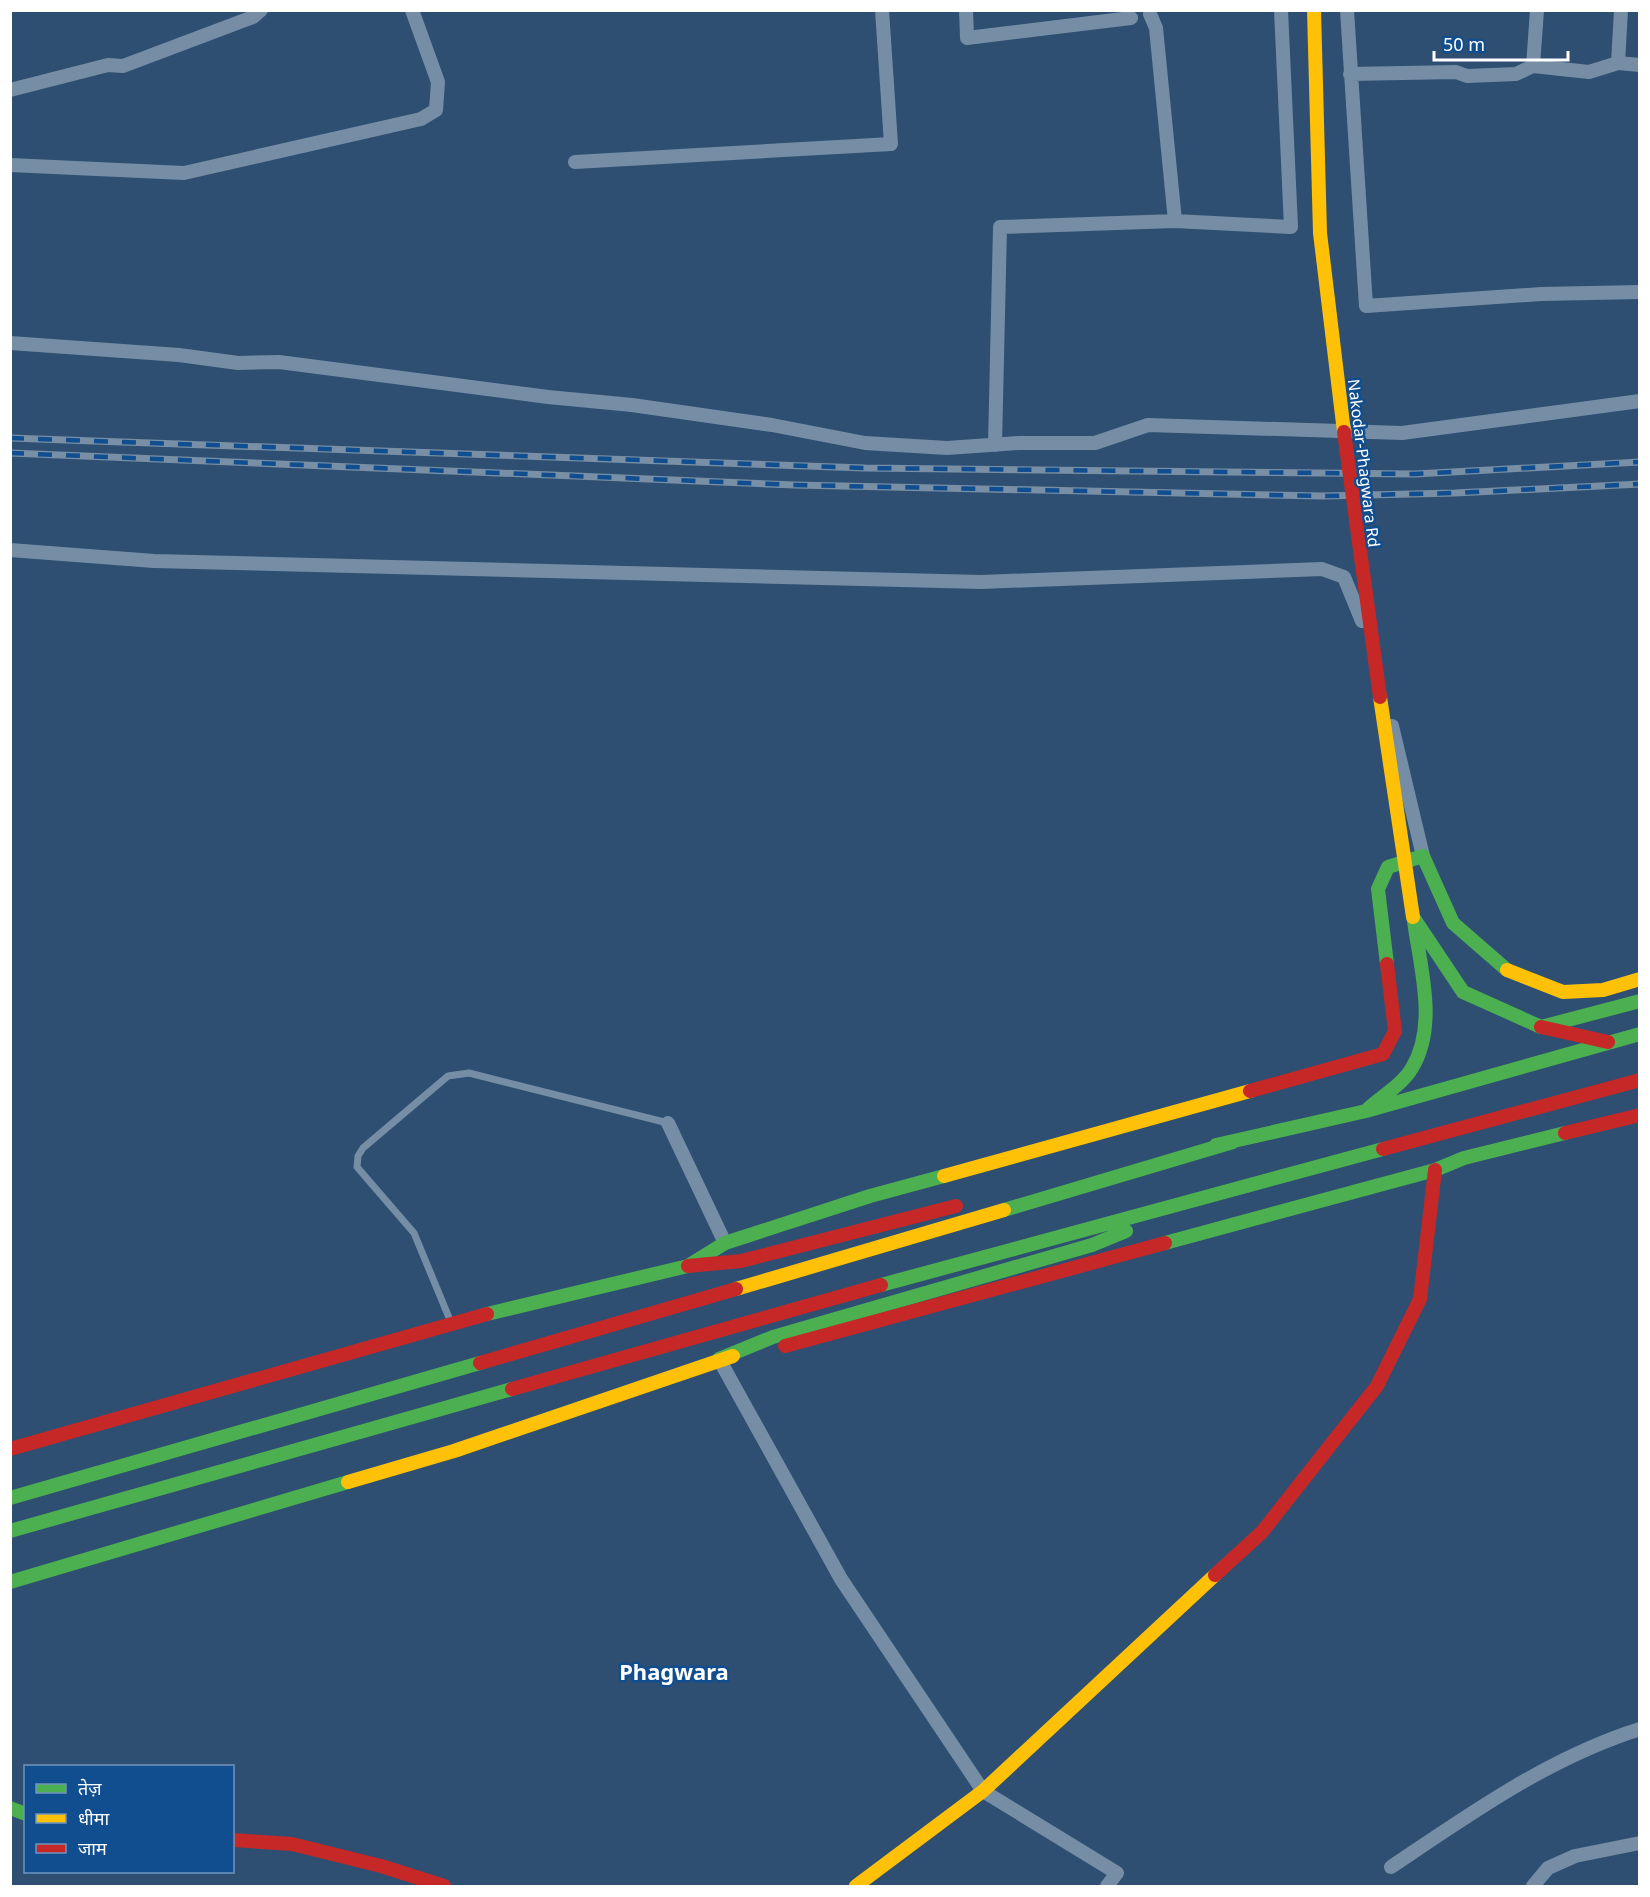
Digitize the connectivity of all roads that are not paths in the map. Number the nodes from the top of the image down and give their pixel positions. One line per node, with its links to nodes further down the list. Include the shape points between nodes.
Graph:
1 (261, 10): 16 (street, via 253,17 123,66 108,65)
2 (412, 10): 18 (street, via 438,82 436,110 421,119 184,173)
3 (882, 10): 17 (street, via 891,144)
4 (966, 10): 11 (street, via 967,38)
5 (1281, 10): 19 (street, via 1291,227)
6 (1314, 10): 26 (main road, Nakodar-Phagwara Rd, bridge, via 1322,244 1365,602)
7 (1347, 10): 15 (street)
8 (1537, 10): 14 (street)
9 (1621, 10): 12 (street)
10 (1150, 14): 19 (street, via 1156,28)
11 (1131, 18)
12 (1618, 63): 13 (street); 14 (street, via 1589,72)
13 (1640, 65)
14 (1533, 66): 15 (street, via 1516,74)
15 (1350, 74): 20 (street, via 1366,306 1530,294)
16 (10, 90)
17 (575, 162)
18 (10, 165)
19 (1175, 221): 23 (street, via 1000,227)
20 (1640, 292)
21 (10, 343): 23 (street, via 238,363 279,362 772,424 865,443 947,448)
22 (1640, 401): 23 (street, via 1402,433 1148,425 1095,443)
23 (995, 445)
24 (10, 550): 25 (street, via 154,561 981,582 1322,569 1344,577 1376,656)
25 (1424, 856): 27 (main road, via 1453,923 1502,968 1563,992 1603,990); 41 (main road, via 1388,867 1378,889 1395,1031 1383,1054 870,1196)
26 (1413, 917): 29 (main road, via 1464,992); 33 (main road, Nakodar-Phagwara Rd, via 1427,1024 1424,1044 1412,1069)
27 (1640, 979)
28 (1640, 1001): 29 (main road)
29 (1541, 1027): 31 (main road)
30 (1640, 1034): 31 (main road)
31 (1611, 1042): 33 (main road)
32 (1640, 1080): 39 (main road)
33 (1366, 1111): 36 (main road)
34 (1640, 1115): 37 (main road, via 1464,1158)
35 (668, 1123): 41 (street); 43 (lane, via 457,1072 363,1148 357,1167 414,1233)
36 (1233, 1142): 38 (main road, via 1124,1161); 46 (main road)
37 (1435, 1170): 44 (main road, via 796,1343); 50 (main road, via 1420,1299 1377,1386 1262,1532)
38 (1056, 1180)
39 (1232, 1189): 44 (main road, via 1092,1245 773,1337); 47 (main road)
40 (964, 1204): 42 (main road, via 741,1261)
41 (724, 1243): 42 (main road)
42 (688, 1266): 43 (main road)
43 (451, 1322): 45 (main road)
44 (719, 1359): 48 (main road, via 454,1451); 50 (street, via 841,1579)
45 (10, 1449)
46 (10, 1498)
47 (10, 1531)
48 (10, 1582)
49 (1640, 1729): 53 (street, via 1598,1742 1521,1782)
50 (983, 1791): 55 (main road); 56 (street, via 1117,1873)
51 (234, 1840): 54 (main road, via 292,1844 381,1866)
52 (1640, 1843): 57 (street, via 1575,1856 1548,1868)
53 (1391, 1866)
54 (444, 1887)
55 (856, 1887)
56 (1107, 1887)
57 (1533, 1887)

